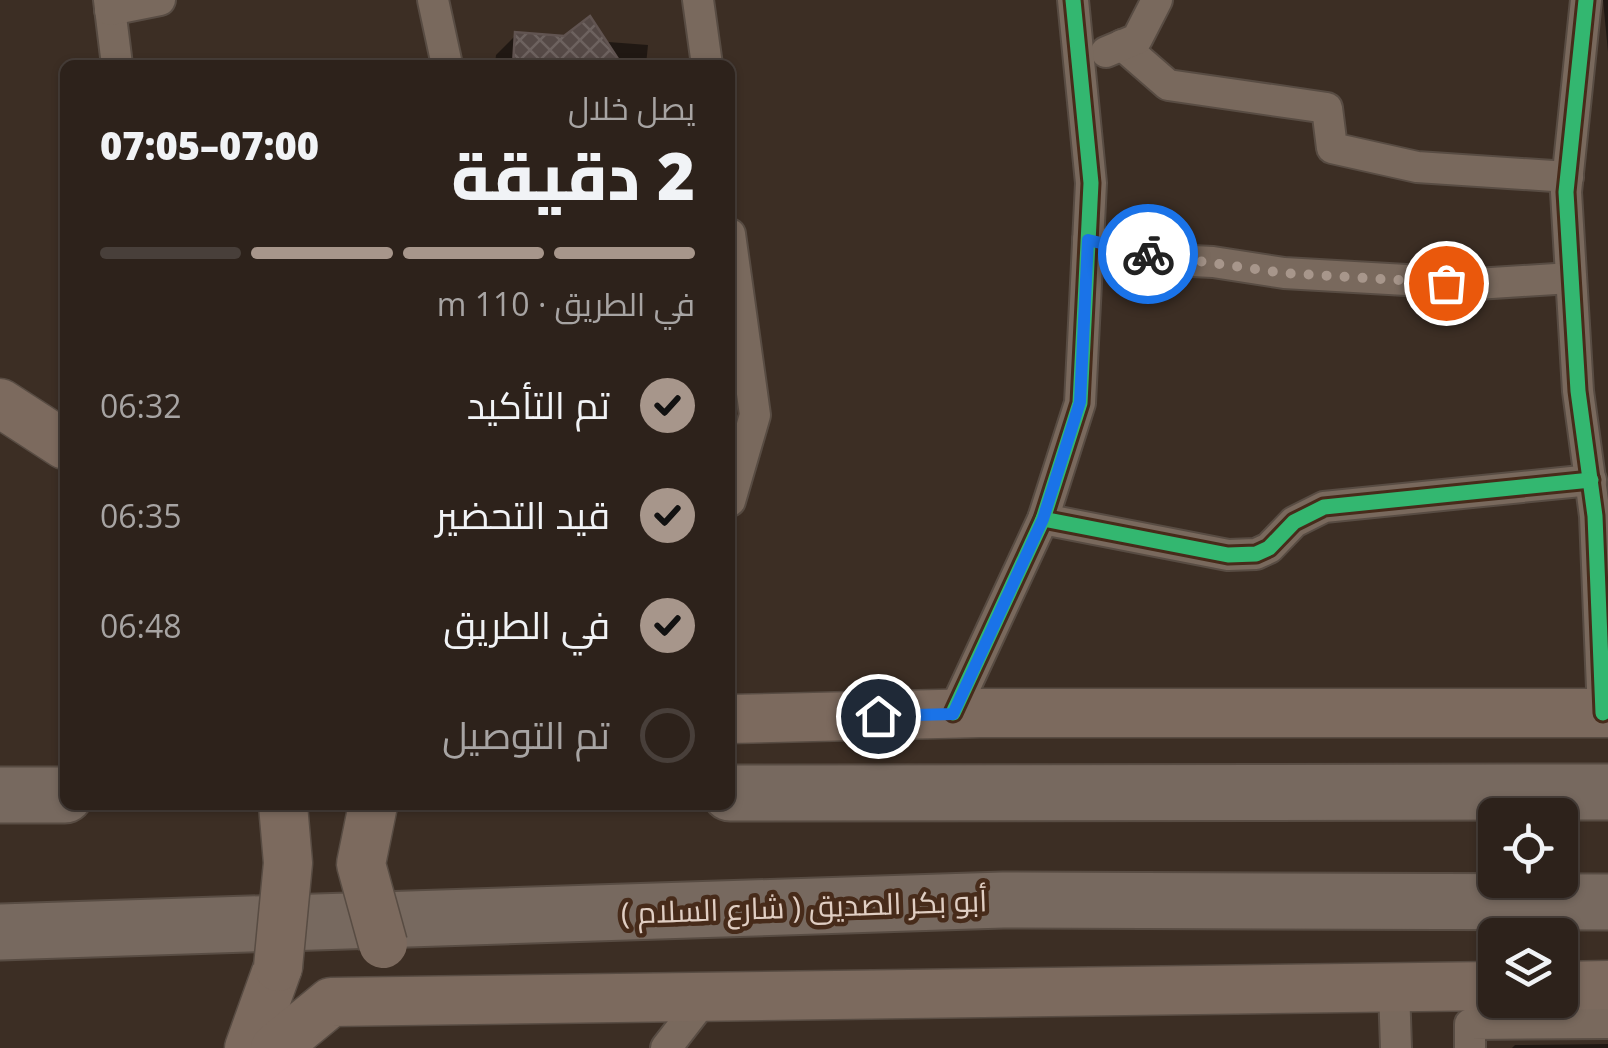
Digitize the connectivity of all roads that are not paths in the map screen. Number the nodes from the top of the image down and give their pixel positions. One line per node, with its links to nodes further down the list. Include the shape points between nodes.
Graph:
1 (160, 0): 7 (street)
2 (433, 0): 10 (street)
3 (698, 0): 11 (street)
4 (1073, 0): 12 (street)
5 (1157, 0): 8 (street, via 1137,38)
6 (1586, 0): 13 (street)
7 (109, 5): 9 (street)
8 (1122, 45): 12 (street); 13 (street, via 1168,85 1327,108 1332,148 1418,166)
9 (117, 60)
10 (446, 60)
11 (706, 60)
12 (1079, 64): 14 (street, via 1091,184)
13 (1568, 177): 16 (street)
14 (1088, 240): 16 (street, via 1170,260 1284,273 1476,284); 21 (street, via 1080,402)
15 (735, 270): 19 (street, via 755,415)
16 (1571, 278): 20 (street, via 1578,391)
17 (0, 403): 18 (main road)
18 (60, 442)
19 (735, 485)
20 (1597, 486): 21 (street, via 1324,508 1294,522 1256,554 1228,555); 22 (street)
21 (1043, 519): 23 (street)
22 (1605, 713): 23 (main road)
23 (953, 714): 24 (main road)
24 (735, 720)
25 (1608, 792): 26 (highway)
26 (735, 794)
27 (60, 795): 28 (highway)
28 (0, 796)
29 (283, 810): 40 (main road, bridge, via 288,863 278,967)
30 (372, 810): 37 (main road, bridge, via 361,864 382,944)
31 (1608, 902): 32 (highway, ( شارع السلام ) أبو بكر الصديق, via 1003,900)
32 (0, 932)
33 (1608, 985): 35 (main road)
34 (1478, 986): 36 (main road)
35 (1578, 986)
36 (1394, 988): 38 (main road); 43 (street)
37 (469, 998): 38 (main road); 41 (main road, via 331,1002)
38 (704, 1000): 42 (street)
39 (1608, 1023): 44 (street, via 1470,1024)
40 (248, 1048)
41 (275, 1048)
42 (666, 1048)
43 (1396, 1048)
44 (1470, 1048)

